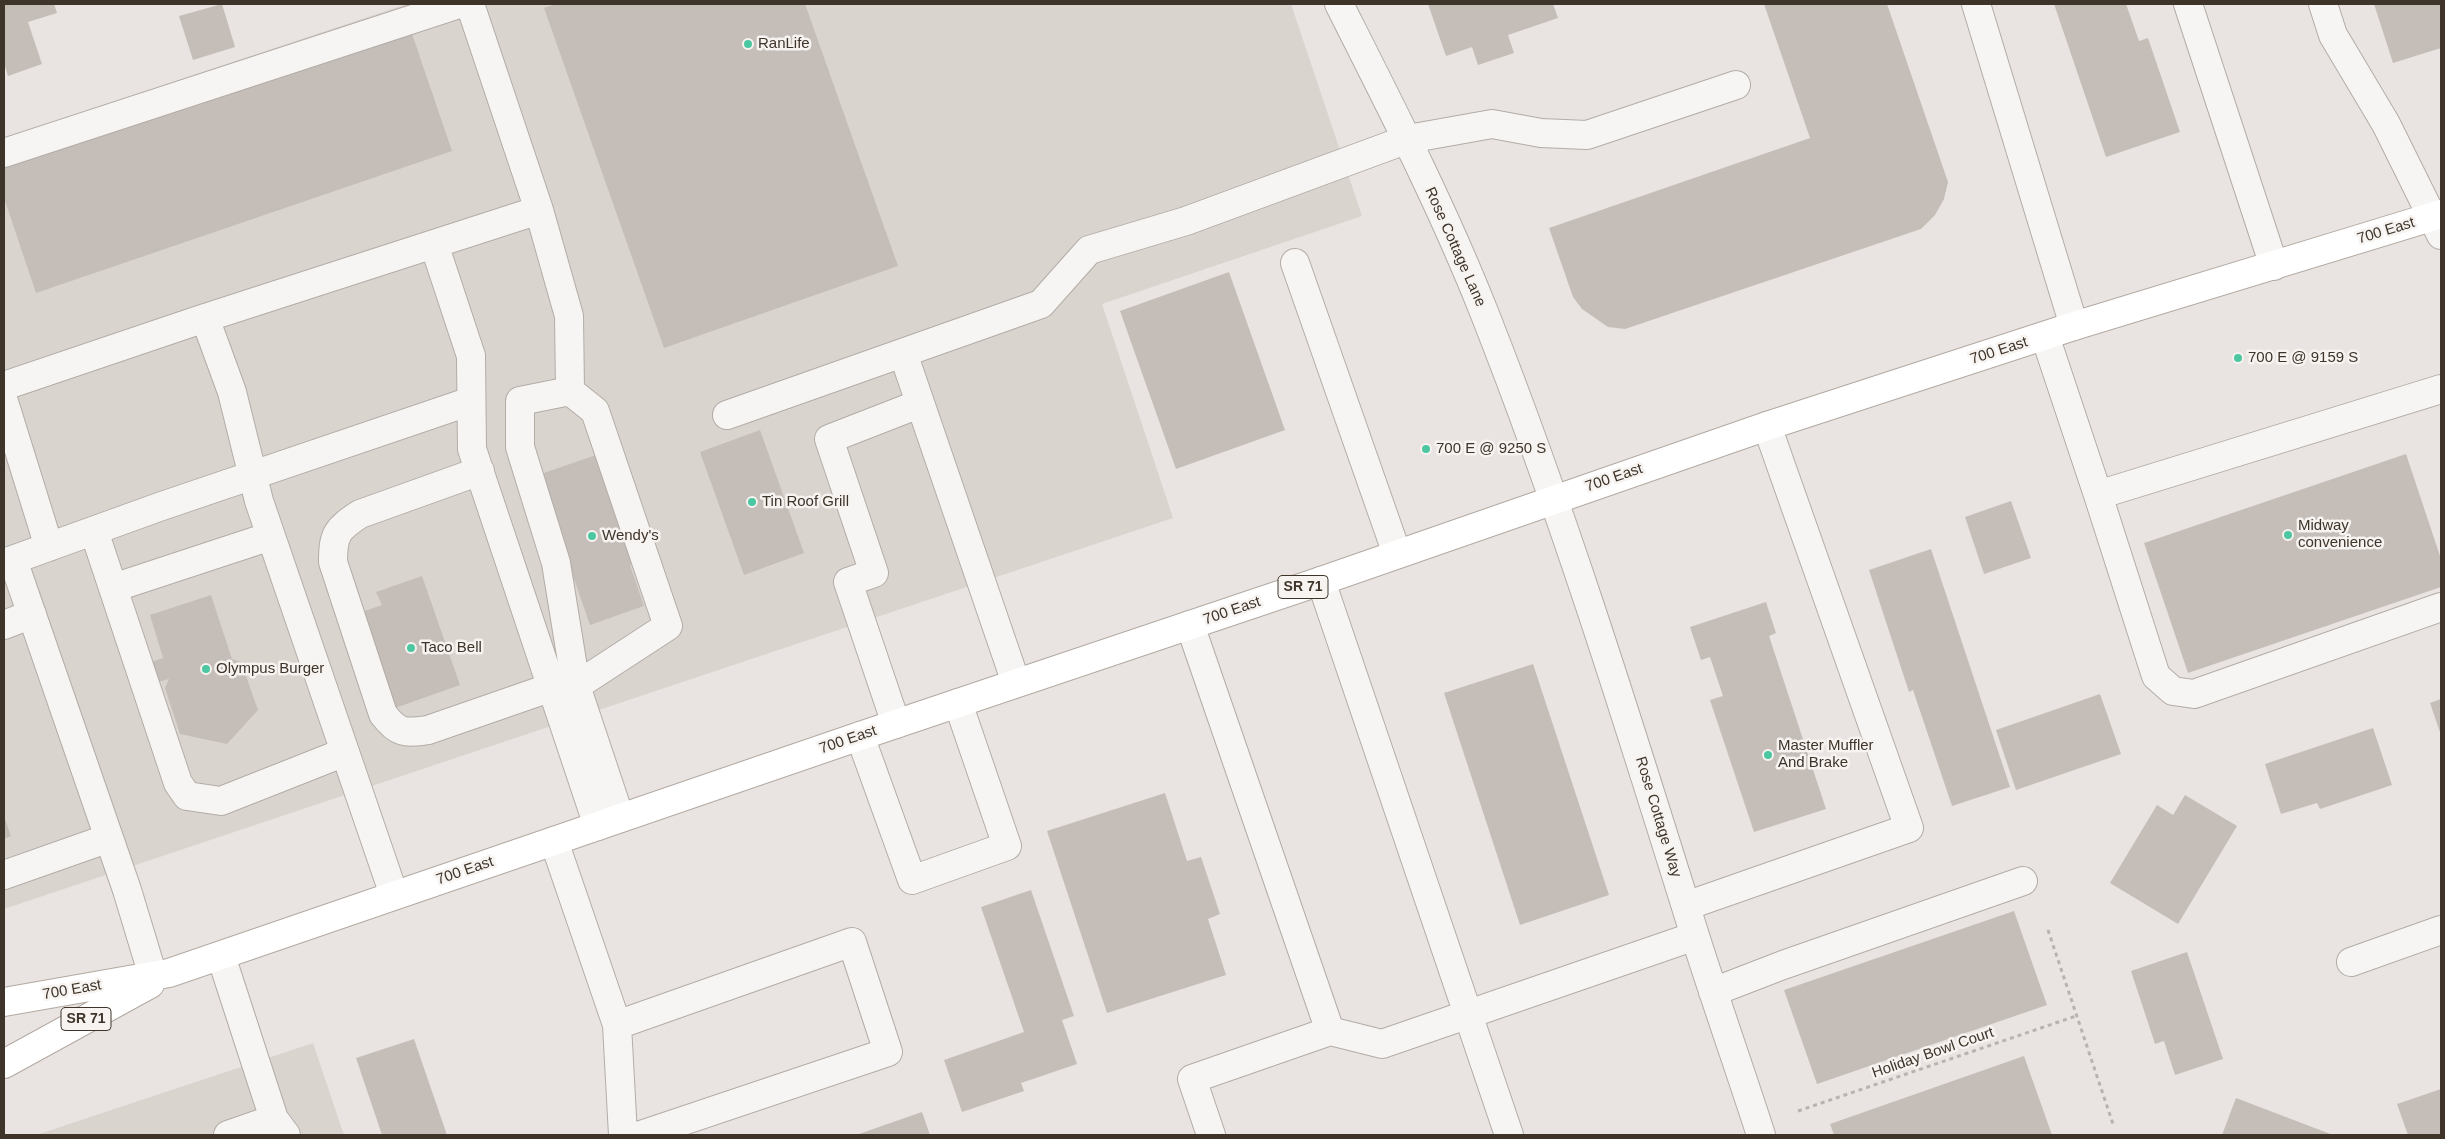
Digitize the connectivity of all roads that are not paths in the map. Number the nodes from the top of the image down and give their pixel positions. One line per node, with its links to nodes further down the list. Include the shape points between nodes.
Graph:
1 (459, 4): 9 (street)
2 (470, 4): 10 (street)
3 (1339, 4): 8 (street, Rose Cottage Lane)
4 (1976, 4): 16 (street)
5 (2188, 4): 14 (street)
6 (2323, 4): 11 (street, via 2333,35)
7 (1736, 84): 8 (street, via 1587,135 1541,133 1492,124)
8 (1408, 139): 18 (street, via 1186,221 1089,250 1041,304); 30 (street, Rose Cottage Lane, via 1483,310)
9 (4, 153)
10 (539, 210): 12 (street); 21 (street, via 569,316)
11 (2439, 222): 14 (main road, 700 East / SR 71)
12 (434, 244): 15 (street); 22 (street, via 470,356)
13 (1295, 263): 34 (street)
14 (2274, 266): 16 (main road, 700 East / SR 71)
15 (205, 318): 19 (street); 28 (street, via 232,392)
16 (2074, 326): 17 (main road, 700 East / SR 71)
17 (2045, 336): 26 (main road, 700 East / SR 71); 29 (street)
18 (903, 353): 24 (street); 25 (street)
19 (4, 386)
20 (2441, 389): 29 (street)
21 (570, 391): 43 (street, via 520,401 520,447 556,563); 43 (street, via 595,411 668,626)
22 (471, 401): 27 (street, via 472,449); 28 (street)
23 (4, 402): 33 (street)
24 (919, 404): 42 (street); 45 (street, via 829,439 874,573 848,582)
25 (727, 415)
26 (1767, 426): 30 (main road, 700 East / SR 71); 54 (street, via 1909,828)
27 (480, 471): 43 (street); 43 (street, via 360,514 344,524 333,541 332,562 383,714 393,728 408,733 428,730)
28 (252, 476): 31 (street); 32 (street)
29 (2098, 495): 38 (street, via 2156,676 2173,691 2194,694)
30 (1553, 499): 34 (main road, 700 East / SR 71); 54 (street, Rose Cottage Way, via 1610,661)
31 (94, 531): 33 (street); 37 (street)
32 (271, 536): 37 (street); 47 (street)
33 (49, 547): 35 (street)
34 (1398, 554): 36 (main road, 700 East / SR 71)
35 (10, 573): 39 (street)
36 (1321, 581): 41 (main road, 700 East / SR 71); 62 (street)
37 (113, 588): 47 (street, via 178,783 187,796 221,801)
38 (2441, 607)
39 (32, 614): 40 (street); 49 (street)
40 (4, 624)
41 (1190, 625): 42 (main road, 700 East / SR 71); 64 (street)
42 (1016, 683): 44 (main road, 700 East / SR 71)
43 (564, 687): 48 (street)
44 (958, 703): 45 (main road, 700 East / SR 71); 46 (street, via 1007,846 912,880)
45 (896, 724): 46 (main road, 700 East / SR 71)
46 (860, 736): 48 (main road, 700 East / SR 71)
47 (345, 752): 53 (street)
48 (609, 822): 50 (main road, 700 East / SR 71)
49 (109, 838): 51 (street); 59 (street)
50 (554, 841): 53 (main road, 700 East / SR 71); 63 (street)
51 (4, 875)
52 (2023, 882): 60 (street)
53 (394, 895): 57 (main road, 700 East / SR 71)
54 (1686, 906): 56 (street, Rose Cottage Way)
55 (2441, 930): 58 (street)
56 (1695, 936): 60 (street, Rose Cottage Way); 62 (street)
57 (221, 956): 59 (main road, 700 East / SR 71); 66 (street)
58 (2351, 962)
59 (161, 975): 61 (main road, 700 East / SR 71); 65 (main road, 700 East / SR 71)
60 (1713, 992): 67 (street, Rose Cottage Way)
61 (4, 1002)
62 (1469, 1014): 64 (street, via 1382,1044); 72 (street)
63 (617, 1025): 69 (street); 70 (street, via 852,942 888,1052)
64 (1330, 1031): 71 (street, via 1192,1079)
65 (4, 1064)
66 (280, 1127): 68 (street)
67 (1753, 1133)
68 (228, 1135)
69 (623, 1135)
70 (641, 1135)
71 (1211, 1135)
72 (1509, 1135)

